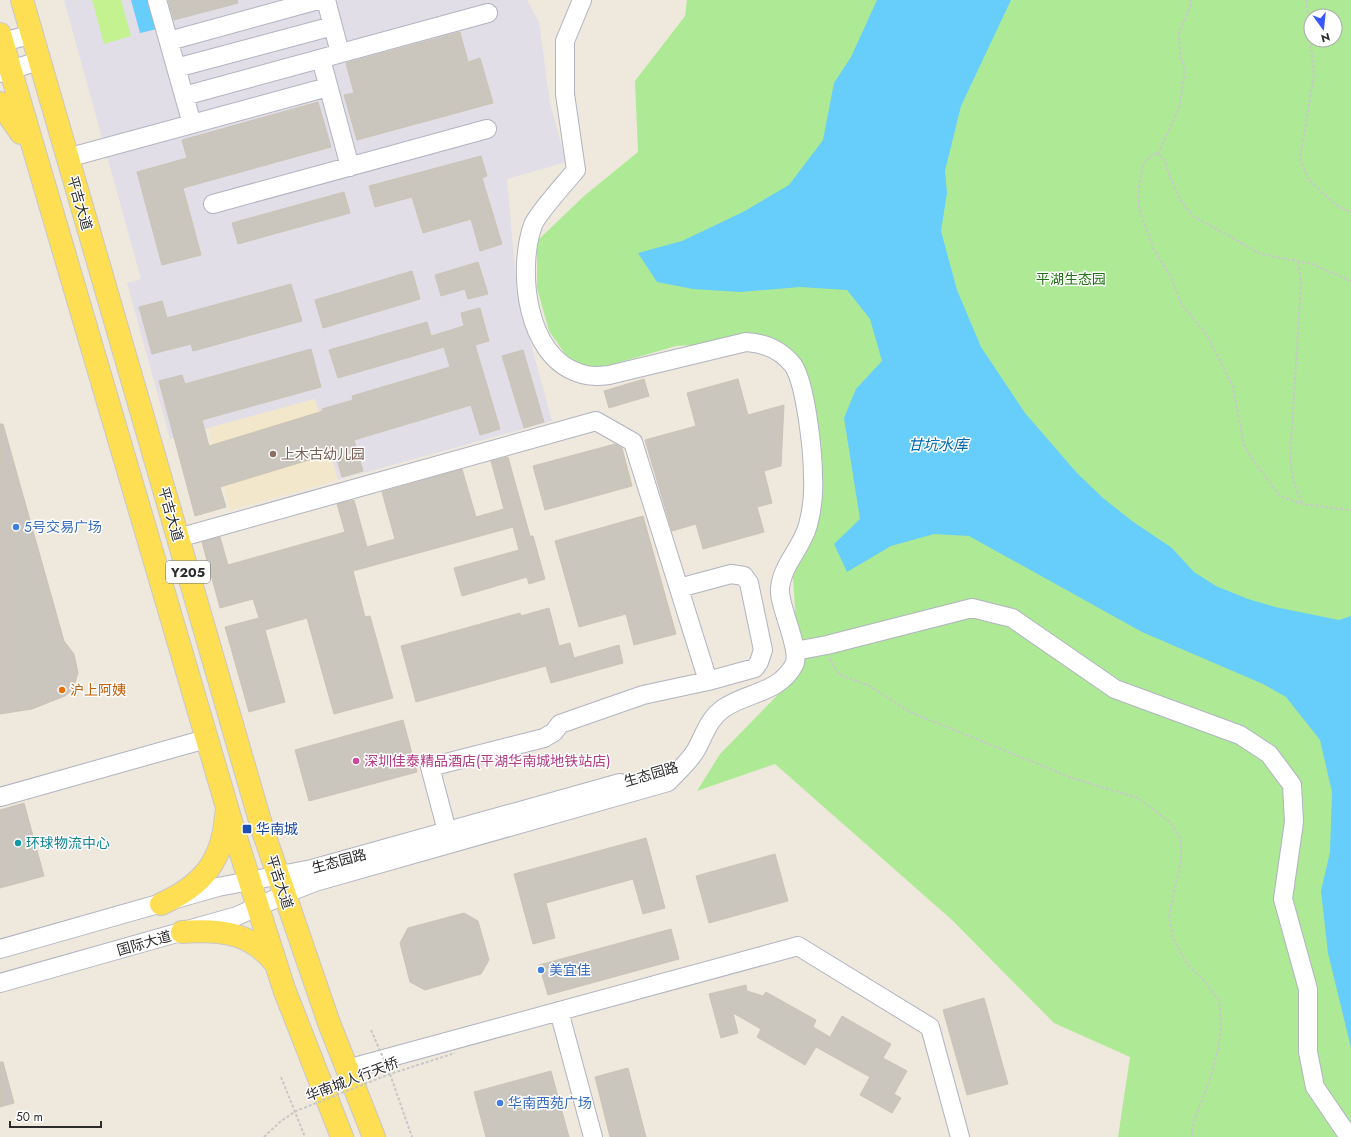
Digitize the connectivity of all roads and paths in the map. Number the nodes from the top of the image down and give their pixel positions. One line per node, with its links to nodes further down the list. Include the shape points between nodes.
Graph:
1 (22, 0): 10 (main road, 平吉大道 / Y205)
2 (157, 0): 12 (street)
3 (318, 0): 12 (street)
4 (326, 0): 9 (street)
5 (582, 0): 36 (street, via 566,41 566,94 576,170 533,223 525,273 526,292 534,323 554,358 566,368 580,374 609,375 746,342 756,342 774,349 791,363 801,382 814,477 804,539 785,570 779,589)
6 (1190, 0): 23 (path, via 1191,5 1179,33 1180,55 1185,71 1179,108)
7 (1306, 0): 28 (path, via 1314,75 1300,158 1308,179 1337,206)
8 (488, 13): 13 (street)
9 (333, 26): 13 (street); 16 (street)
10 (32, 34): 11 (street); 15 (main road, 平吉大道 / Y205)
11 (1, 40): 17 (main road, 平吉大道 / Y205)
12 (169, 41): 16 (street)
13 (340, 54): 14 (street)
14 (321, 59): 18 (street); 19 (street)
15 (39, 61): 17 (street); 24 (main road, 平吉大道 / Y205)
16 (176, 68): 19 (street)
17 (5, 71): 25 (main road, 平吉大道 / Y205)
18 (328, 87): 21 (street); 26 (street)
19 (184, 96): 21 (street)
20 (0, 103): 25 (main road)
21 (192, 124): 24 (street)
22 (487, 129): 26 (street)
23 (1158, 154): 29 (path, via 1165,161 1181,201 1193,216 1261,254); 31 (path, via 1153,154 1144,163 1139,185 1139,208 1154,248 1170,275 1182,305 1207,335 1233,387 1244,445 1280,496)
24 (67, 158): 33 (main road, 平吉大道 / Y205)
25 (36, 159): 38 (main road, 平吉大道 / Y205)
26 (350, 167): 27 (street)
27 (213, 204)
28 (1351, 212)
29 (1298, 262): 30 (path, via 1312,264); 31 (path, via 1301,282 1290,460 1294,483)
30 (1351, 281)
31 (1302, 504): 32 (path)
32 (1351, 510)
33 (178, 538): 34 (street, via 596,421 633,442); 44 (main road, 平吉大道 / Y205)
34 (679, 588): 37 (street); 37 (street, via 731,574 744,576 748,583 763,650 759,662 755,668)
35 (827, 645): 36 (street); 65 (path, via 834,668 840,675 870,686 910,712 1072,778 1138,798 1170,823 1180,840 1181,861 1169,916 1173,938 1187,964 1219,1000 1221,1025 1218,1050 1192,1126); 66 (street, via 972,608 1012,618 1115,689 1240,735 1269,754 1292,785 1294,822 1283,898 1308,989 1308,1052 1315,1087)
36 (794, 651): 39 (street, via 795,662 789,673 775,686 736,701 713,717 695,751)
37 (708, 681): 42 (street, via 643,696 560,724 554,732 544,738 430,767)
38 (206, 739): 40 (street); 41 (main road, 平吉大道 / Y205)
39 (684, 764): 42 (street, 生态园路); 44 (street, 生态园路, via 668,782 315,882)
40 (0, 797)
41 (224, 798): 43 (main road, 平吉大道 / Y205); 45 (main road, via 225,828 210,867 190,889)
42 (447, 831): 44 (street, 生态园路, via 312,869)
43 (249, 881): 44 (street); 45 (street, via 218,887); 46 (main road, 平吉大道 / Y205)
44 (281, 885): 46 (street, 国际大道); 54 (main road, 平吉大道 / Y205)
45 (161, 904): 48 (street)
46 (257, 907): 47 (street, 国际大道, via 237,916); 49 (main road, 平吉大道 / Y205)
47 (182, 932): 49 (main road, via 228,932 260,947); 50 (street, 国际大道)
48 (0, 949)
49 (276, 964): 60 (main road, 平吉大道 / Y205)
50 (0, 983)
51 (559, 1011): 54 (street); 63 (street); 64 (street, via 798,946 930,1027)
52 (371, 1030): 55 (path, bridge)
53 (455, 1053): 55 (path, 华南城人行天桥, bridge)
54 (347, 1069): 61 (main road, 平吉大道 / Y205)
55 (390, 1074): 57 (path, 华南城人行天桥, bridge); 62 (path)
56 (281, 1077): 57 (path)
57 (296, 1111): 58 (path, 华南城人行天桥, bridge, via 280,1120); 59 (path)
58 (264, 1137)
59 (305, 1137)
60 (342, 1137)
61 (374, 1137)
62 (412, 1137)
63 (593, 1137)
64 (960, 1137)
65 (1192, 1137)
66 (1349, 1137)

